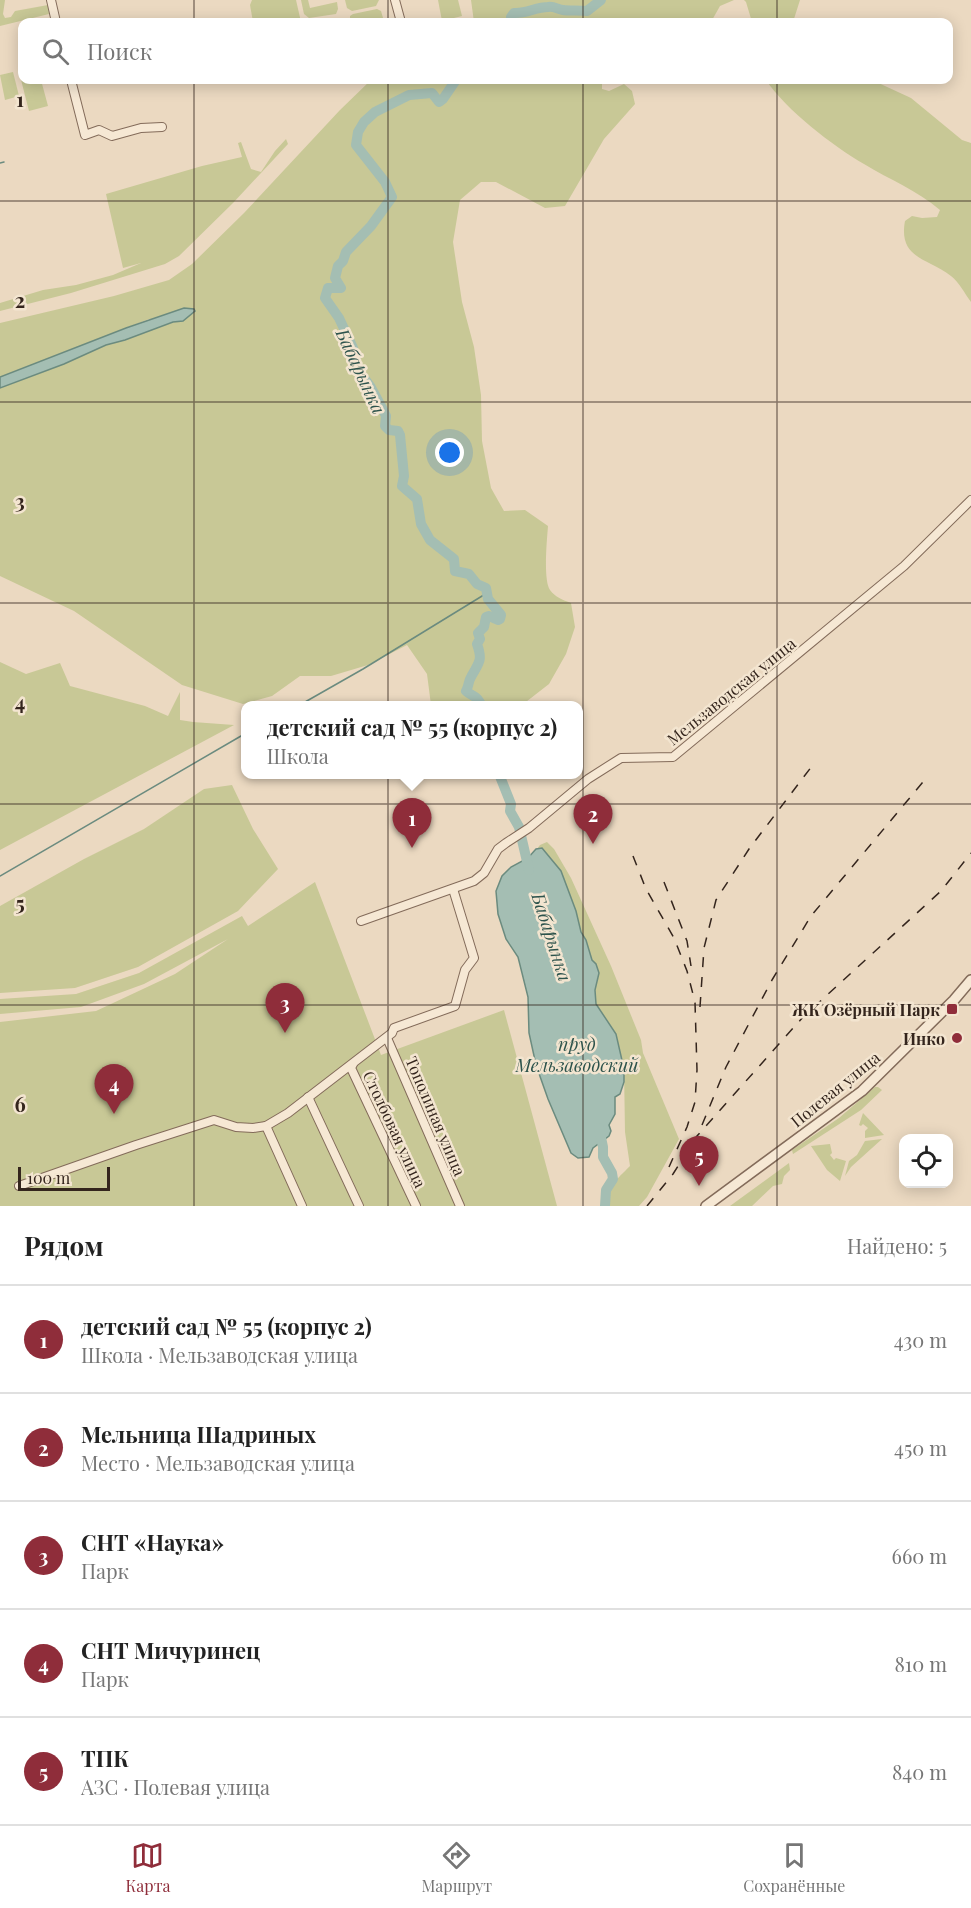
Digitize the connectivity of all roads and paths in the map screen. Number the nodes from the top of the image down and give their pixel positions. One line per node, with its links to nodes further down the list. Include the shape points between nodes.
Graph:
1 (51, 0): 3 (street)
2 (395, 0): 4 (street)
3 (55, 18)
4 (400, 18)
5 (72, 84): 6 (street, via 85,135 99,130 112,136)
6 (162, 127)
7 (971, 500): 8 (street, Мельзаводская улица, via 904,566 674,757 621,758 498,849 480,877)
8 (453, 889): 9 (street, Мельзаводская улица); 11 (street, via 474,958 465,970 455,1006 394,1028)
9 (360, 921)
10 (971, 980): 20 (street, Полевая улица, via 862,1090)
11 (387, 1038): 12 (street); 19 (street, Тополиная улица)
12 (353, 1064): 13 (street); 18 (street, Столбовая улица, via 351,1068)
13 (308, 1097): 14 (street); 17 (street)
14 (266, 1126): 15 (street, via 236,1127 214,1120); 16 (street)
15 (19, 1186)
16 (302, 1206)
17 (359, 1206)
18 (416, 1206)
19 (460, 1206)
20 (706, 1206)

